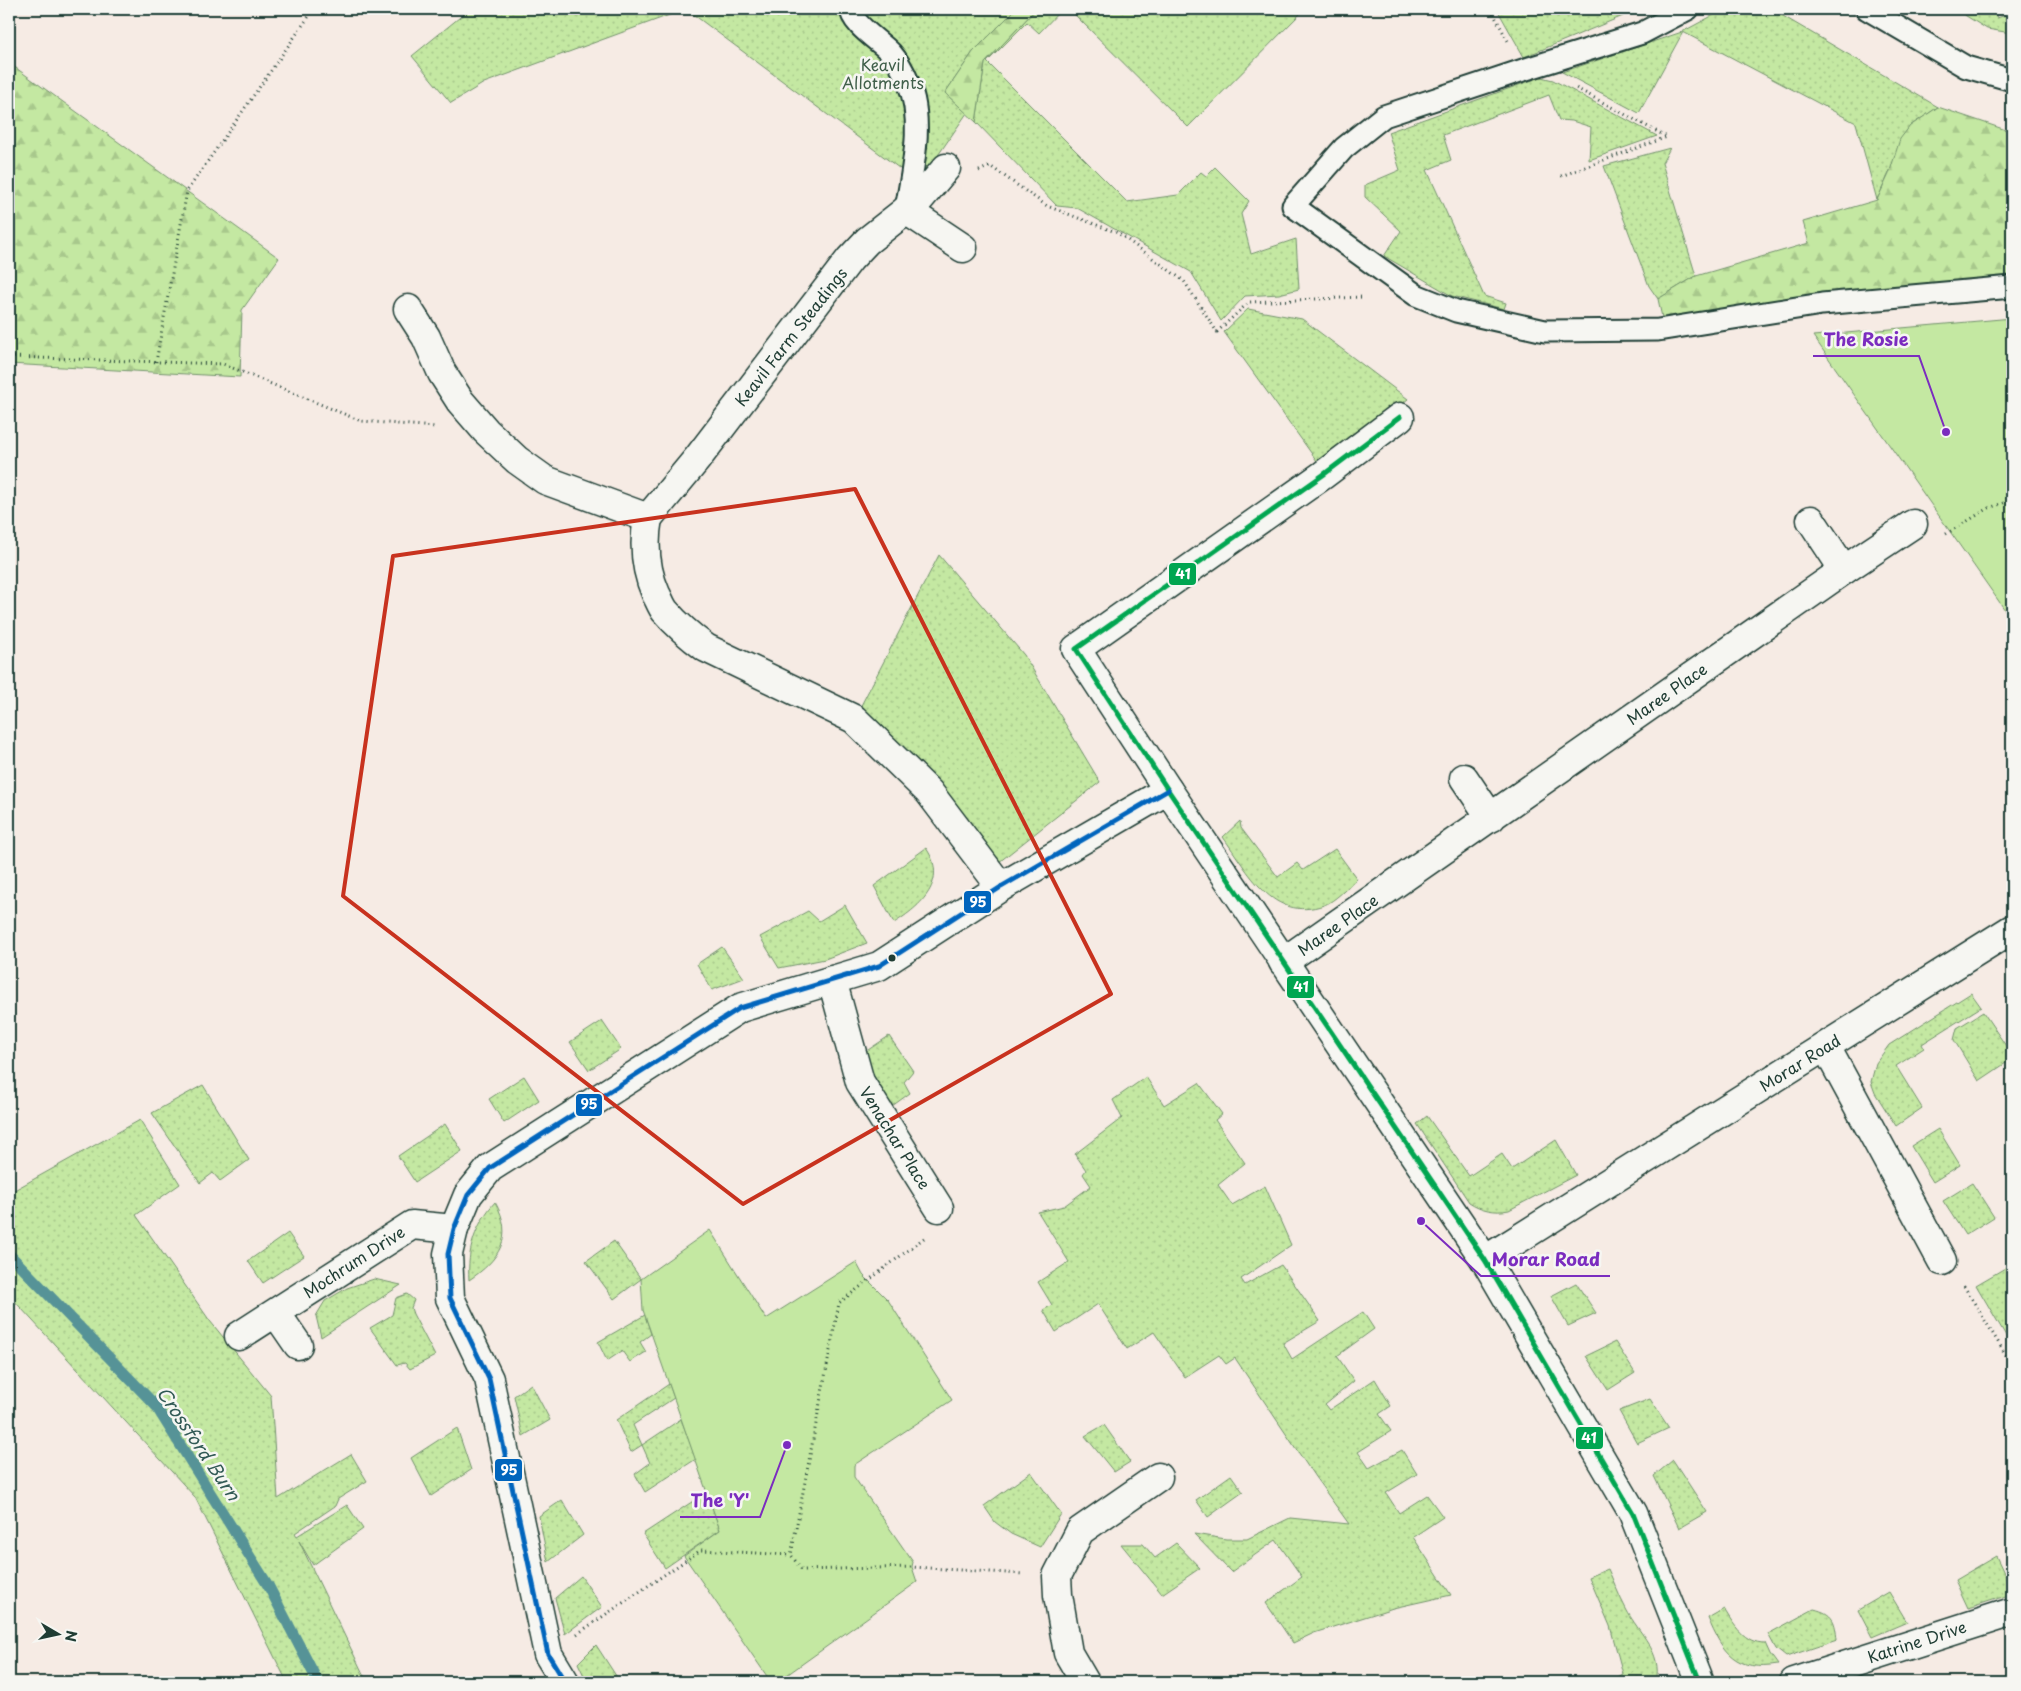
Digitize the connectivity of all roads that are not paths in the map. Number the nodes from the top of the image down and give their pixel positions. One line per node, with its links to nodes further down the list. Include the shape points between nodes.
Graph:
1 (851, 9): 6 (lane, via 854,19 891,53 910,84 916,135)
2 (1688, 9): 8 (lane, via 1642,33 1384,116 1344,148 1293,206 1416,295 1456,312 1545,331 1658,330 1822,304)
3 (1867, 9): 4 (lane, via 1966,67)
4 (2012, 80)
5 (946, 168): 6 (street, Keavil Farm Steadings, via 919,200)
6 (906, 210): 7 (street); 11 (street, Keavil Farm Steadings, via 850,259)
7 (963, 248)
8 (2012, 287)
9 (408, 309): 11 (street, via 460,401 517,460 546,480)
10 (1400, 417): 16 (street, via 1076,649)
11 (648, 518): 18 (street, via 644,537 651,582 664,610 685,632 706,648 854,719 929,792)
12 (1812, 520): 14 (street)
13 (1913, 524): 14 (street, Maree Place)
14 (1844, 570): 17 (street, Maree Place)
15 (1464, 778): 17 (street)
16 (1168, 790): 18 (street); 20 (street)
17 (1490, 818): 20 (street, Maree Place)
18 (1001, 887): 21 (street, via 879,966)
19 (2012, 929): 22 (street, Morar Road)
20 (1283, 962): 25 (street)
21 (832, 980): 23 (street, Venachar Place, via 860,1082); 24 (street, via 740,1008 490,1168 468,1194)
22 (1826, 1047): 25 (street, Morar Road); 26 (street)
23 (939, 1208)
24 (454, 1229): 27 (street, Mochrum Drive, via 412,1225); 32 (street, via 448,1254 450,1298 489,1379 548,1654)
25 (1485, 1260): 34 (street, via 1633,1513)
26 (1942, 1260)
27 (276, 1313): 28 (street, Mochrum Drive); 29 (street)
28 (239, 1336)
29 (298, 1345)
30 (1158, 1477): 33 (street, via 1080,1531 1057,1576 1068,1653)
31 (2012, 1612): 35 (street, Katrine Drive)
32 (565, 1682)
33 (1085, 1682)
34 (1700, 1682)
35 (1794, 1682)

